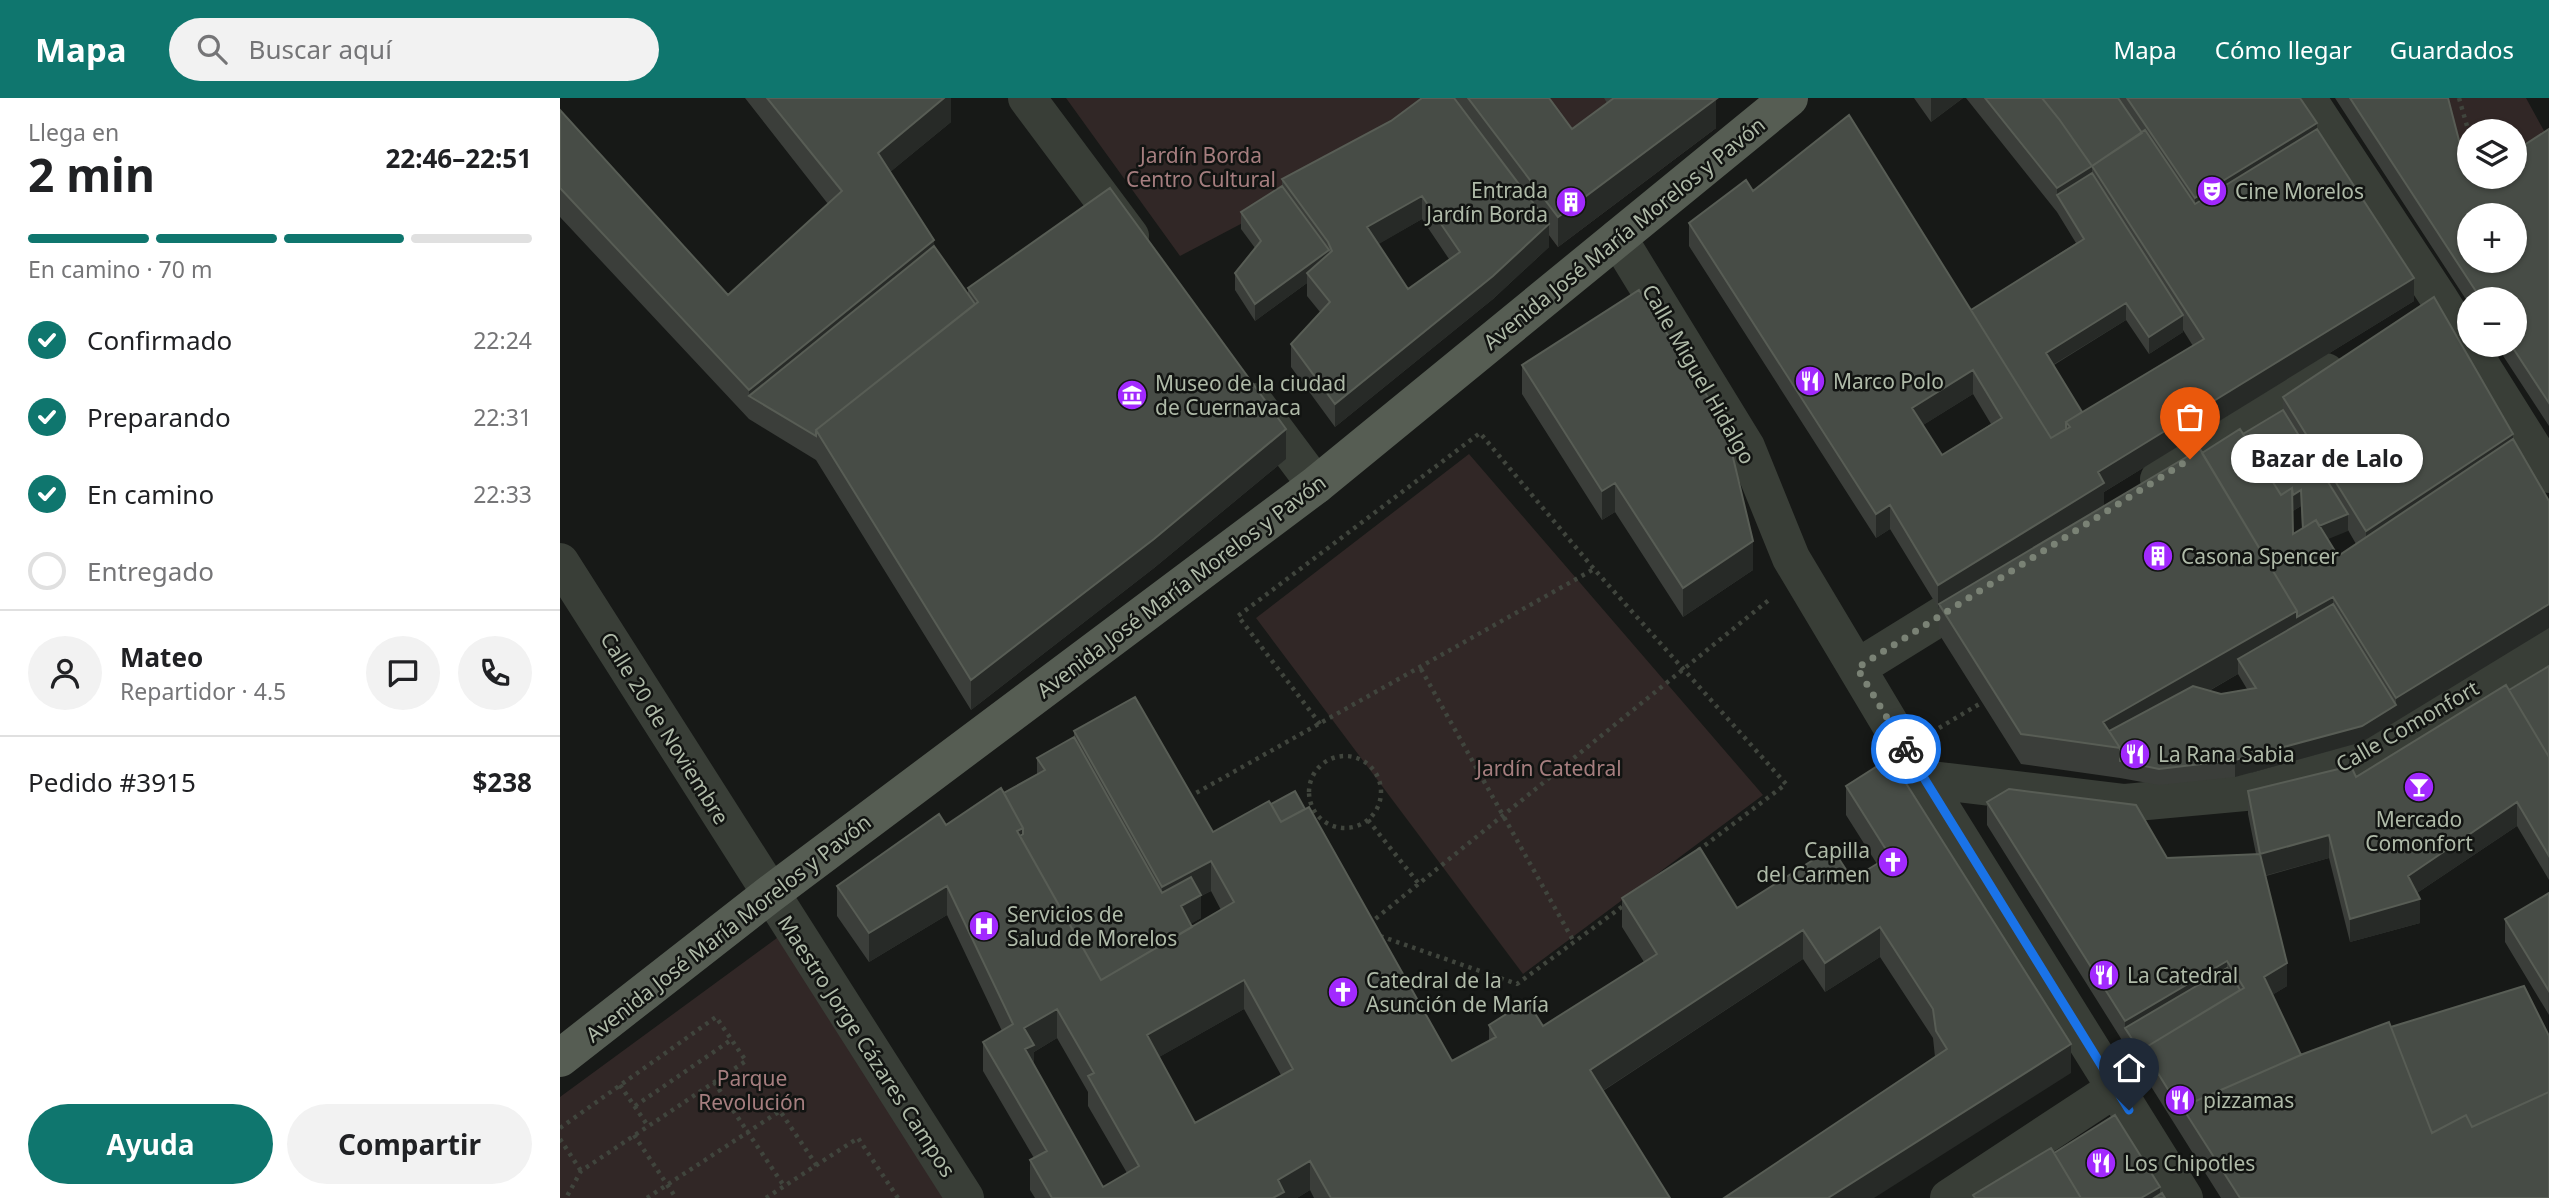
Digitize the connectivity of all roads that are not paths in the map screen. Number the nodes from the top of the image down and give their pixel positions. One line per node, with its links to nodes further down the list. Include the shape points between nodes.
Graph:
1 (1027, 98): 5 (street)
2 (1789, 98): 4 (main road, Avenida José María Morelos y Pavón)
3 (2307, 98): 8 (street, via 2428,307)
4 (1618, 238): 9 (main road, Avenida José María Morelos y Pavón); 14 (street, Calle Miguel Hidalgo, via 1746,447 1791,558)
5 (1151, 264)
6 (2358, 352): 10 (street)
7 (1233, 374): 9 (street)
8 (2549, 474)
9 (1316, 485): 16 (main road, Avenida José María Morelos y Pavón)
10 (2136, 494)
11 (560, 562): 16 (street, Calle 20 de Noviembre)
12 (2007, 575): 14 (street)
13 (2549, 643): 15 (street, Calle Comonfort, via 2345,766 2256,791 2125,803)
14 (1857, 668): 15 (street, Calle Miguel Hidalgo)
15 (1914, 763): 18 (street, Calle Miguel Hidalgo)
16 (770, 894): 17 (main road, Avenida José María Morelos y Pavón); 19 (street, Maestro Jorge Cázares Campos)
17 (560, 1058)
18 (2116, 1088): 20 (street); 21 (street, Calle Miguel Hidalgo)
19 (965, 1198)
20 (1950, 1198)
21 (2184, 1198)

